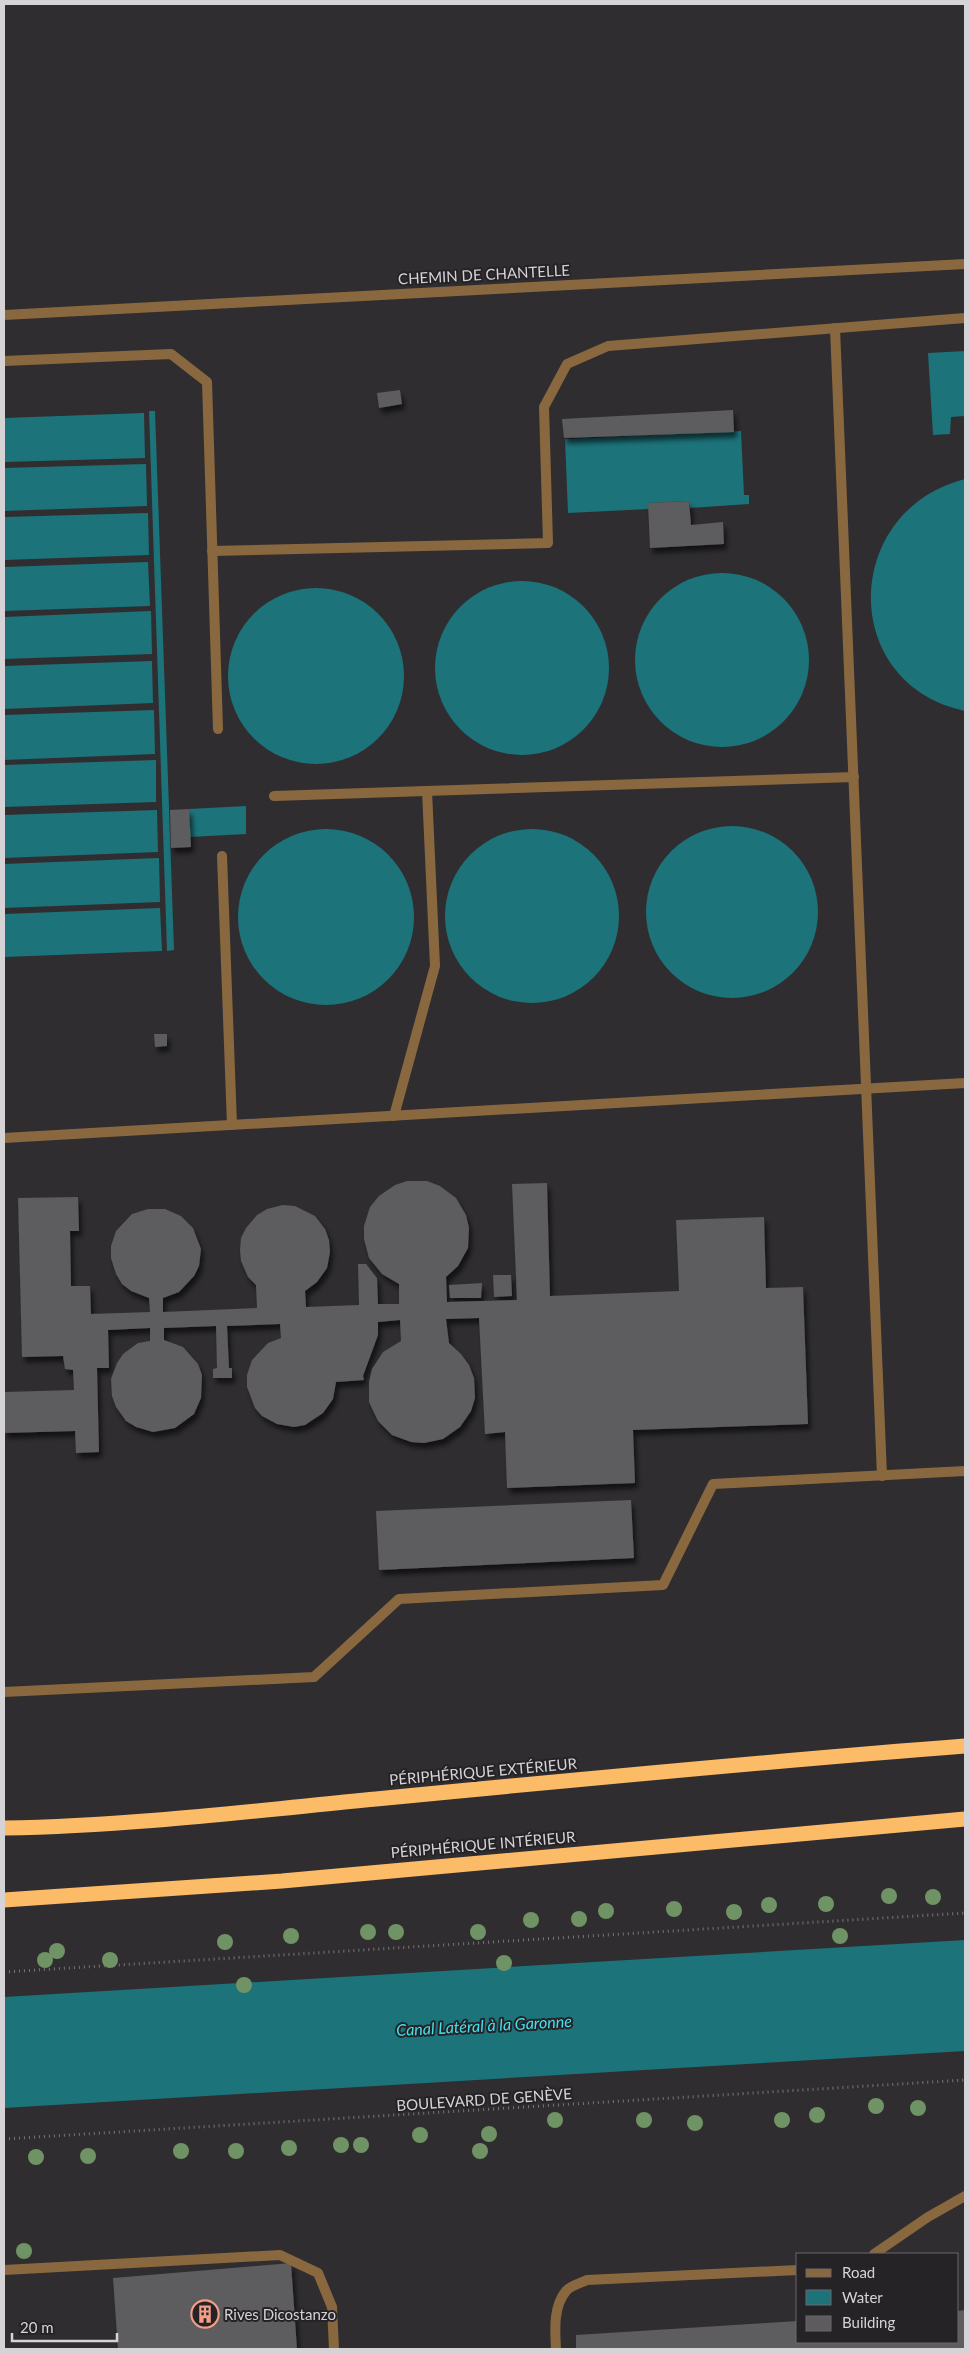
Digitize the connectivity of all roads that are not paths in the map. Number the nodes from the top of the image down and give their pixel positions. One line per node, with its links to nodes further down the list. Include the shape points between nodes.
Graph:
1 (965, 264): 2 (street, CHEMIN DE CHANTELLE)
2 (4, 315)
3 (965, 318): 4 (street)
4 (835, 328): 6 (street, via 608,346 566,364 544,406 548,543); 8 (street)
5 (4, 361): 6 (street, via 171,354 207,382)
6 (212, 551): 7 (street)
7 (218, 729)
8 (854, 777): 9 (street); 13 (street)
9 (427, 791): 10 (street); 14 (street, via 435,966)
10 (274, 796)
11 (222, 856): 15 (street)
12 (965, 1083): 13 (street)
13 (866, 1088): 14 (street); 18 (street)
14 (394, 1116): 15 (street)
15 (232, 1125): 16 (street)
16 (4, 1138)
17 (965, 1471): 18 (street)
18 (882, 1476): 19 (street, via 713,1484 663,1585 400,1599 314,1677)
19 (4, 1692)
20 (965, 1746): 22 (highway, PÉRIPHÉRIQUE EXTÉRIEUR, via 770,1761 180,1818 60,1828)
21 (965, 1819): 23 (highway, PÉRIPHÉRIQUE INTÉRIEUR, via 282,1881)
22 (4, 1828)
23 (4, 1900)
24 (965, 2196): 25 (street, via 928,2216)
25 (875, 2253)
26 (4, 2270): 28 (street, via 280,2255 318,2272 332,2307)
27 (796, 2270): 29 (street, via 587,2280 567,2290 558,2307)
28 (334, 2349)
29 (556, 2349)

